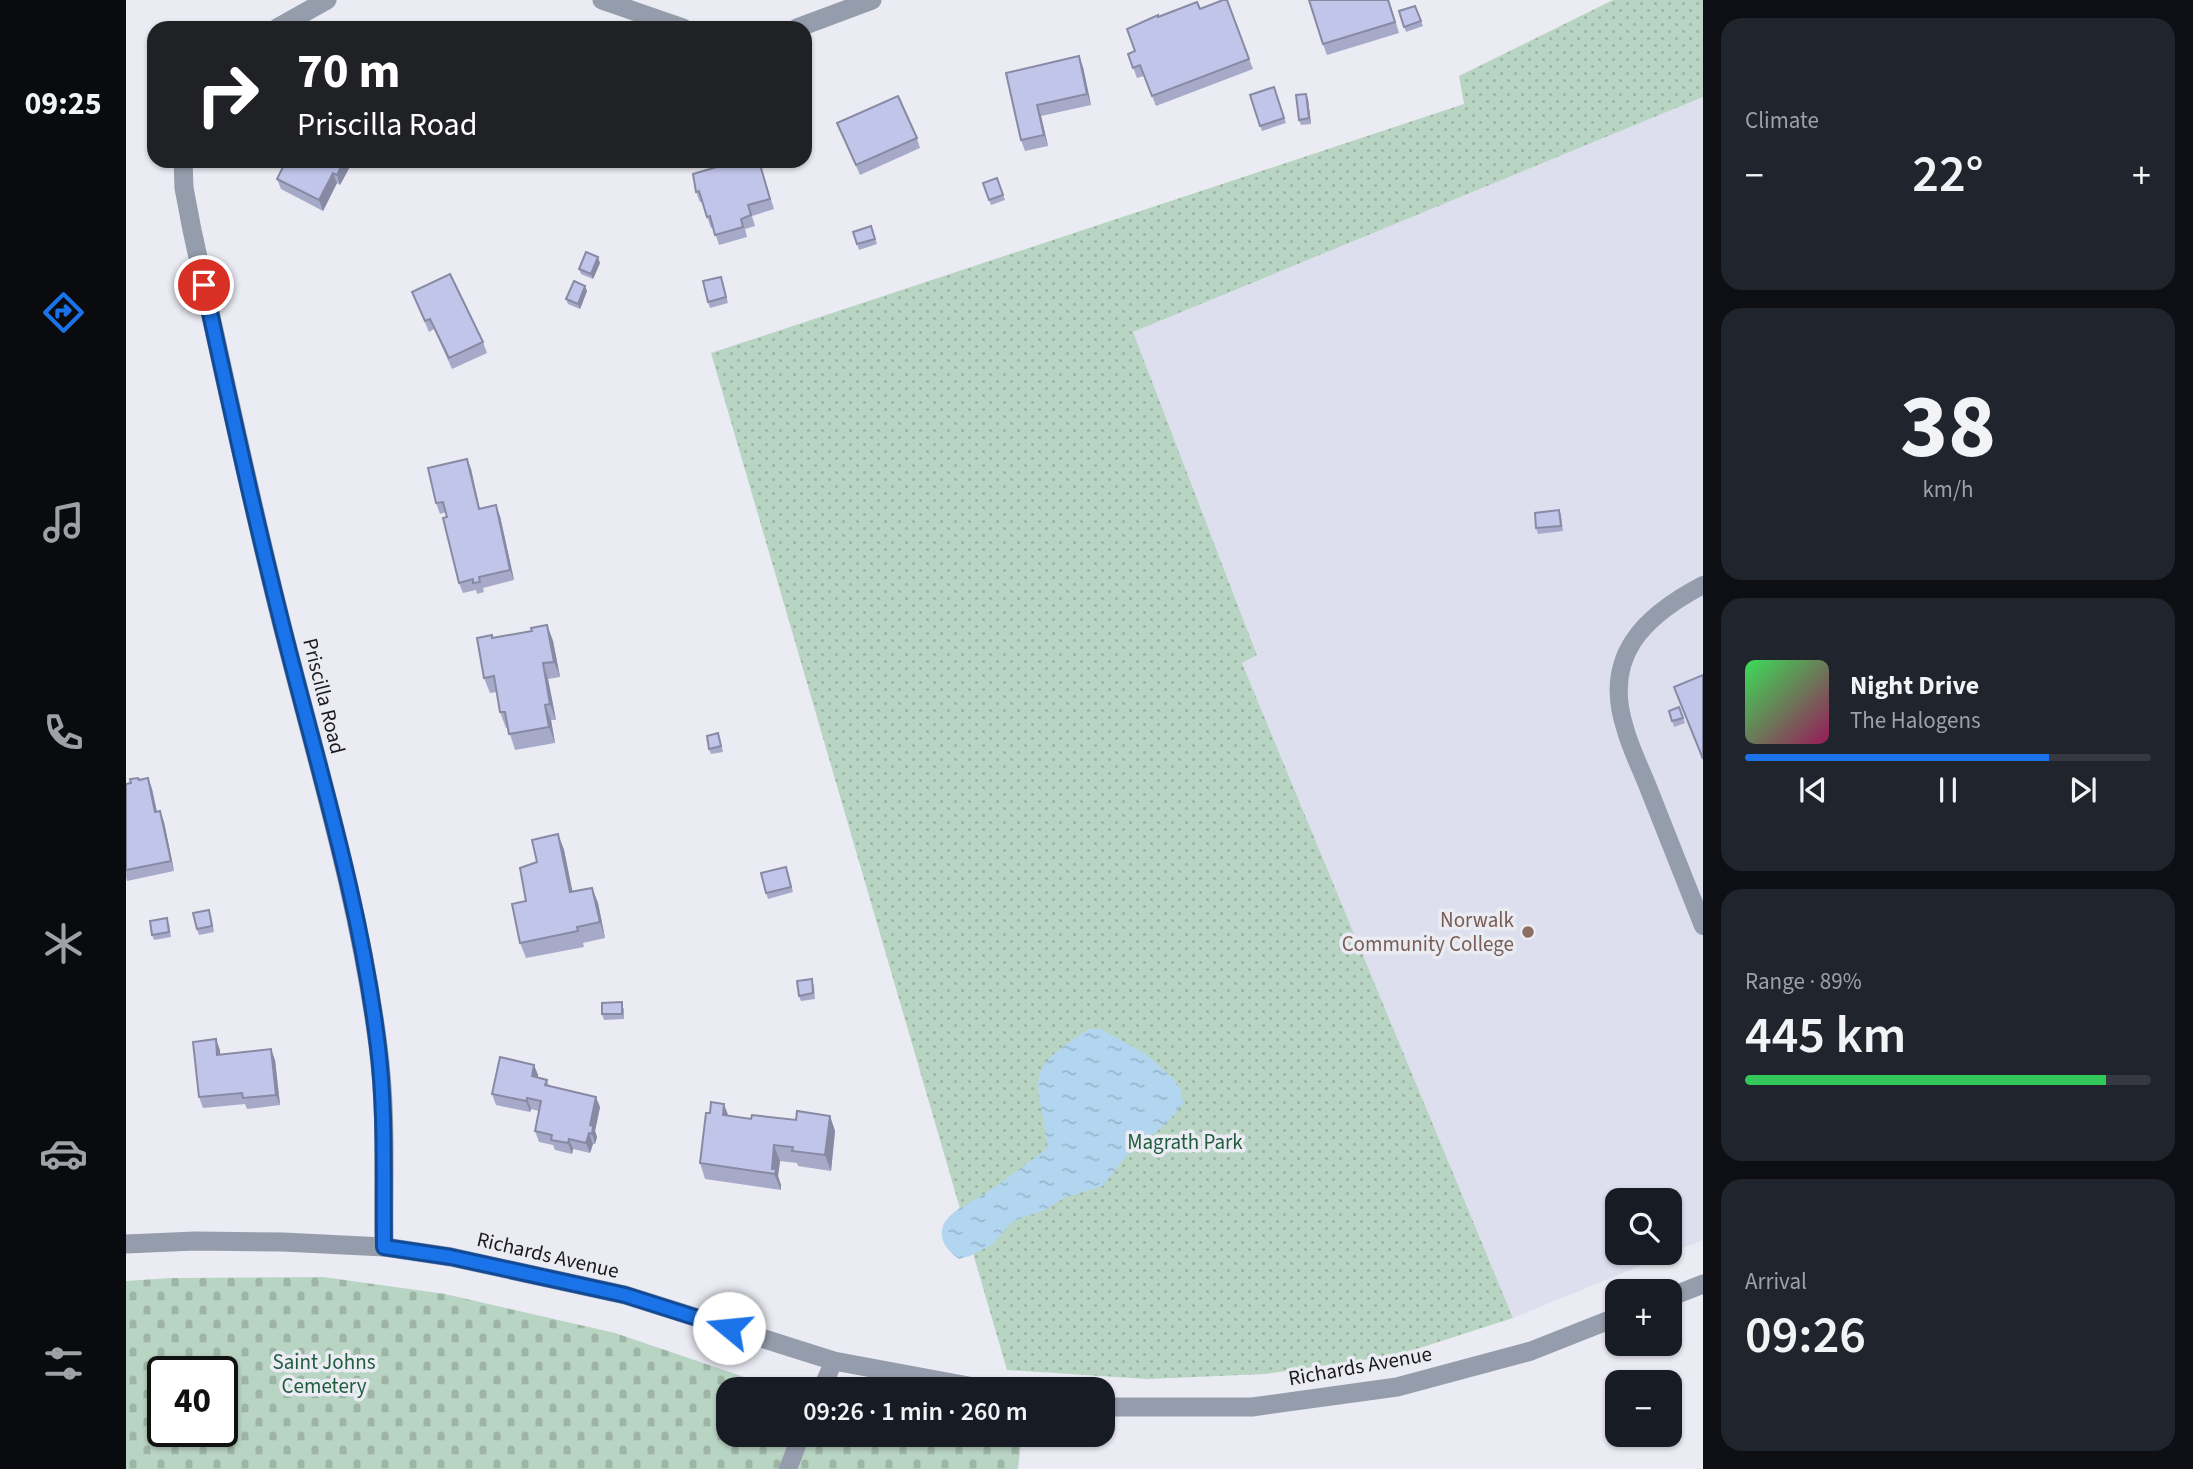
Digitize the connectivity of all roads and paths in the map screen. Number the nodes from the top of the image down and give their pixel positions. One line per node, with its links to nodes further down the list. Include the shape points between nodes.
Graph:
1 (327, 0): 4 (street)
2 (602, 0): 5 (street)
3 (872, 0): 6 (street)
4 (290, 21)
5 (663, 21)
6 (812, 22)
7 (183, 168): 11 (street, Priscilla Road, via 192,230 252,504 349,887 367,976 383,1112)
8 (1703, 585): 9 (lane, via 1648,621 1623,658 1618,688 1622,716)
9 (1703, 926)
10 (126, 1244): 11 (street, Richards Avenue, via 233,1241)
11 (384, 1247): 15 (street, Richards Avenue, via 625,1295)
12 (1703, 1284): 13 (street)
13 (1682, 1292)
14 (1605, 1322): 18 (street, Richards Avenue, via 1531,1351 1397,1387 1252,1407)
15 (834, 1361): 16 (lane); 17 (street, Richards Avenue)
16 (827, 1377)
17 (920, 1377)
18 (1115, 1407)
19 (796, 1447): 20 (lane)
20 (788, 1469)

